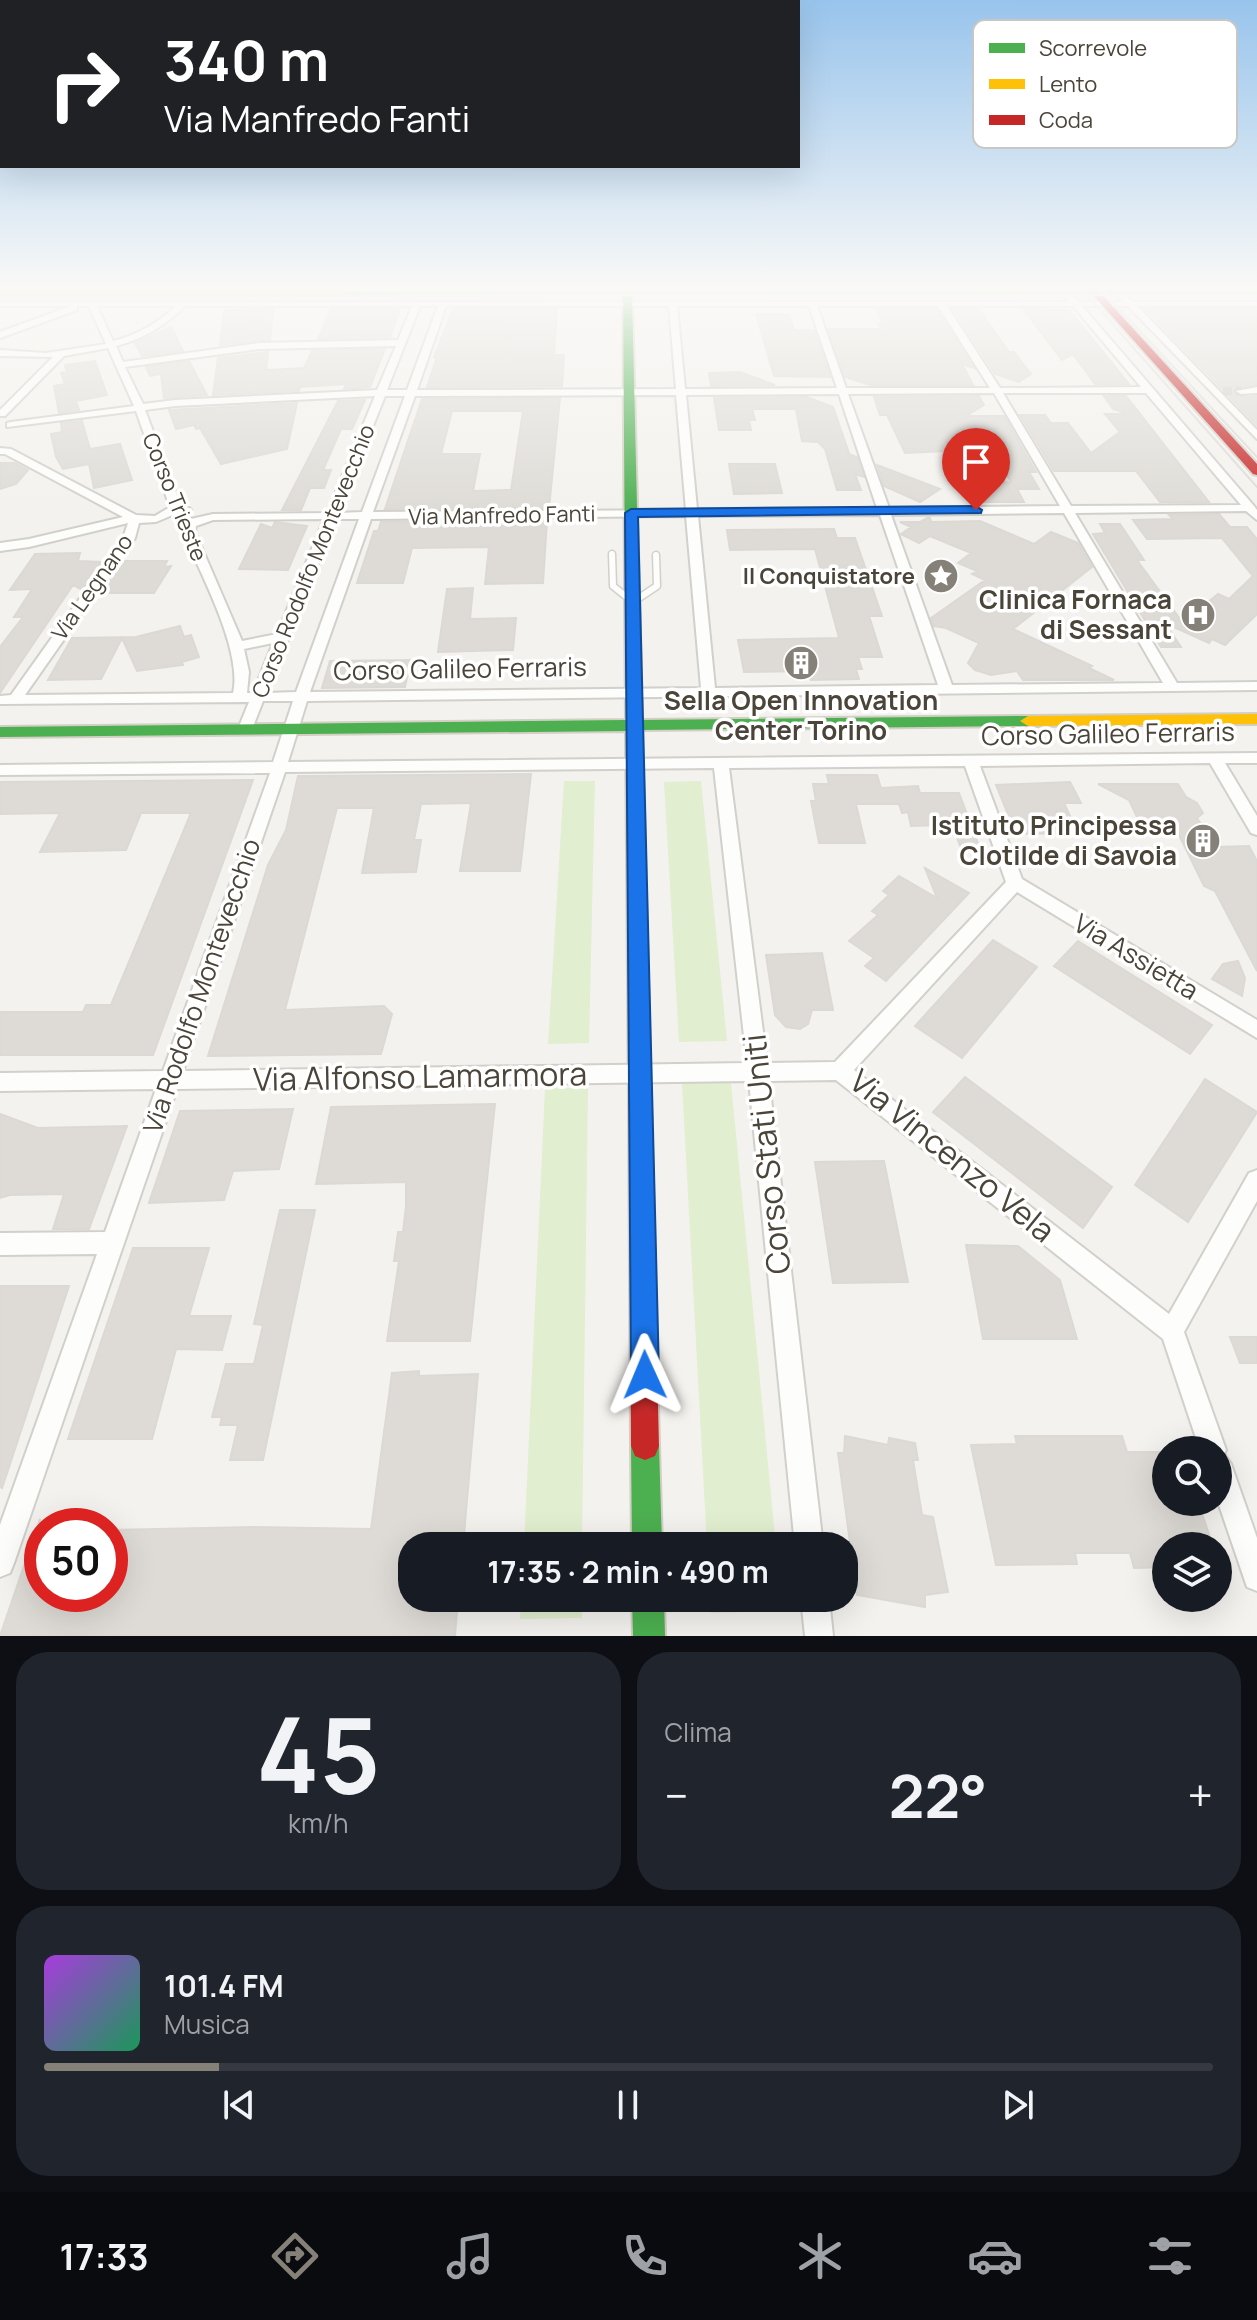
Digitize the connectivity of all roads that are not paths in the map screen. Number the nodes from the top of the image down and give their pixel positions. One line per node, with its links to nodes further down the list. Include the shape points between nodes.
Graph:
1 (53, 362): 23 (street)
2 (135, 362): 12 (street)
3 (393, 362): 21 (street, Corso Rodolfo Montevecchio)
4 (421, 362): 20 (street, Corso Rodolfo Montevecchio)
5 (628, 362): 16 (main road)
6 (678, 362): 17 (street)
7 (832, 362): 18 (street)
8 (978, 362): 13 (street)
9 (1124, 362): 14 (street)
10 (1166, 362): 26 (main road)
11 (1186, 362): 24 (street)
12 (120, 365): 22 (street, Corso Trieste)
13 (996, 390): 14 (street); 18 (street); 28 (street)
14 (1147, 390): 30 (street)
15 (1257, 390): 19 (street)
16 (629, 391): 17 (street); 20 (street); 31 (main road)
17 (681, 391): 18 (street); 32 (street)
18 (842, 391): 29 (street)
19 (1241, 391)
20 (410, 392): 21 (street); 34 (street, Corso Rodolfo Montevecchio)
21 (381, 393): 22 (street); 33 (street, Corso Rodolfo Montevecchio)
22 (139, 407): 23 (street, via 10,429); 27 (street, Corso Trieste)
23 (1, 414)
24 (1257, 436)
25 (0, 451): 36 (street, Via Legnano)
26 (1257, 471)
27 (176, 508): 35 (street); 36 (street, via 159,518); 37 (street, Corso Trieste)
28 (1068, 510): 29 (street, Via Manfredo Fanti); 30 (street, Via Manfredo Fanti); 45 (street)
29 (883, 511): 32 (street, Via Manfredo Fanti); 46 (street)
30 (1253, 512)
31 (631, 513): 32 (street, Via Manfredo Fanti); 34 (street, Via Manfredo Fanti); 41 (main road)
32 (692, 513): 47 (street)
33 (331, 516): 34 (street, Via Manfredo Fanti); 35 (street, Via Manfredo Fanti); 42 (street, Corso Rodolfo Montevecchio)
34 (365, 516): 49 (street, Corso Rodolfo Montevecchio)
35 (213, 517): 37 (street)
36 (133, 518): 38 (street); 52 (street, Via Legnano, via 134,527 122,545)
37 (190, 525): 43 (street, Corso Trieste)
38 (0, 547)
39 (612, 554): 41 (lane, via 613,586)
40 (656, 555): 41 (lane, via 657,586)
41 (633, 602): 48 (main road)
42 (282, 637): 43 (street); 51 (street, Corso Rodolfo Montevecchio)
43 (237, 646): 50 (street, Corso Trieste, via 242,663)
44 (1257, 686): 45 (street, Corso Galileo Ferraris)
45 (1173, 687): 46 (street, Corso Galileo Ferraris)
46 (946, 689): 47 (street, Corso Galileo Ferraris)
47 (708, 692): 48 (street, Corso Galileo Ferraris)
48 (634, 693): 49 (street, Corso Galileo Ferraris); 54 (main road)
49 (301, 696): 51 (street, Corso Galileo Ferraris); 55 (street, Corso Rodolfo Montevecchio)
50 (238, 698): 51 (street, Corso Galileo Ferraris); 52 (street, Corso Galileo Ferraris)
51 (257, 698): 56 (street, Corso Rodolfo Montevecchio)
52 (7, 700)
53 (1257, 719): 54 (main road, Corso Galileo Ferraris)
54 (635, 725): 55 (main road, Corso Galileo Ferraris); 62 (main road)
55 (291, 728): 56 (main road, Corso Galileo Ferraris); 63 (street, Via Rodolfo Montevecchio)
56 (245, 729): 57 (main road, Corso Galileo Ferraris)
57 (0, 732)
58 (1257, 758): 59 (street, Corso Galileo Ferraris)
59 (1215, 759): 60 (street, Corso Galileo Ferraris); 65 (street)
60 (971, 761): 61 (street, Corso Galileo Ferraris); 66 (street)
61 (721, 763): 62 (street, Corso Galileo Ferraris); 69 (street, Corso Stati Uniti)
62 (635, 764): 63 (street, Corso Galileo Ferraris); 70 (main road)
63 (279, 768): 64 (street, Corso Galileo Ferraris); 71 (street, Via Rodolfo Montevecchio)
64 (0, 770)
65 (1257, 829)
66 (1015, 883): 67 (street, Via Assietta); 68 (street, Via Vincenzo Vela)
67 (1257, 1030)
68 (840, 1071): 69 (street, Via Alfonso Lamarmora); 76 (street, Via Vincenzo Vela)
69 (758, 1072): 70 (street, Via Alfonso Lamarmora); 80 (street, Corso Stati Uniti)
70 (640, 1073): 71 (street, Via Alfonso Lamarmora); 79 (main road)
71 (168, 1080): 72 (street, Via Alfonso Lamarmora); 74 (street, Via Rodolfo Montevecchio)
72 (0, 1082)
73 (1257, 1180): 76 (street)
74 (111, 1243): 75 (street); 81 (street, Via Rodolfo Montevecchio)
75 (0, 1244)
76 (1172, 1331): 77 (street)
77 (1208, 1436)
78 (1232, 1505): 82 (street)
79 (647, 1532)
80 (807, 1532)
81 (0, 1563)
82 (1257, 1577)
83 (648, 1612): 85 (main road)
84 (816, 1612): 86 (street)
85 (649, 1636)
86 (819, 1636)

